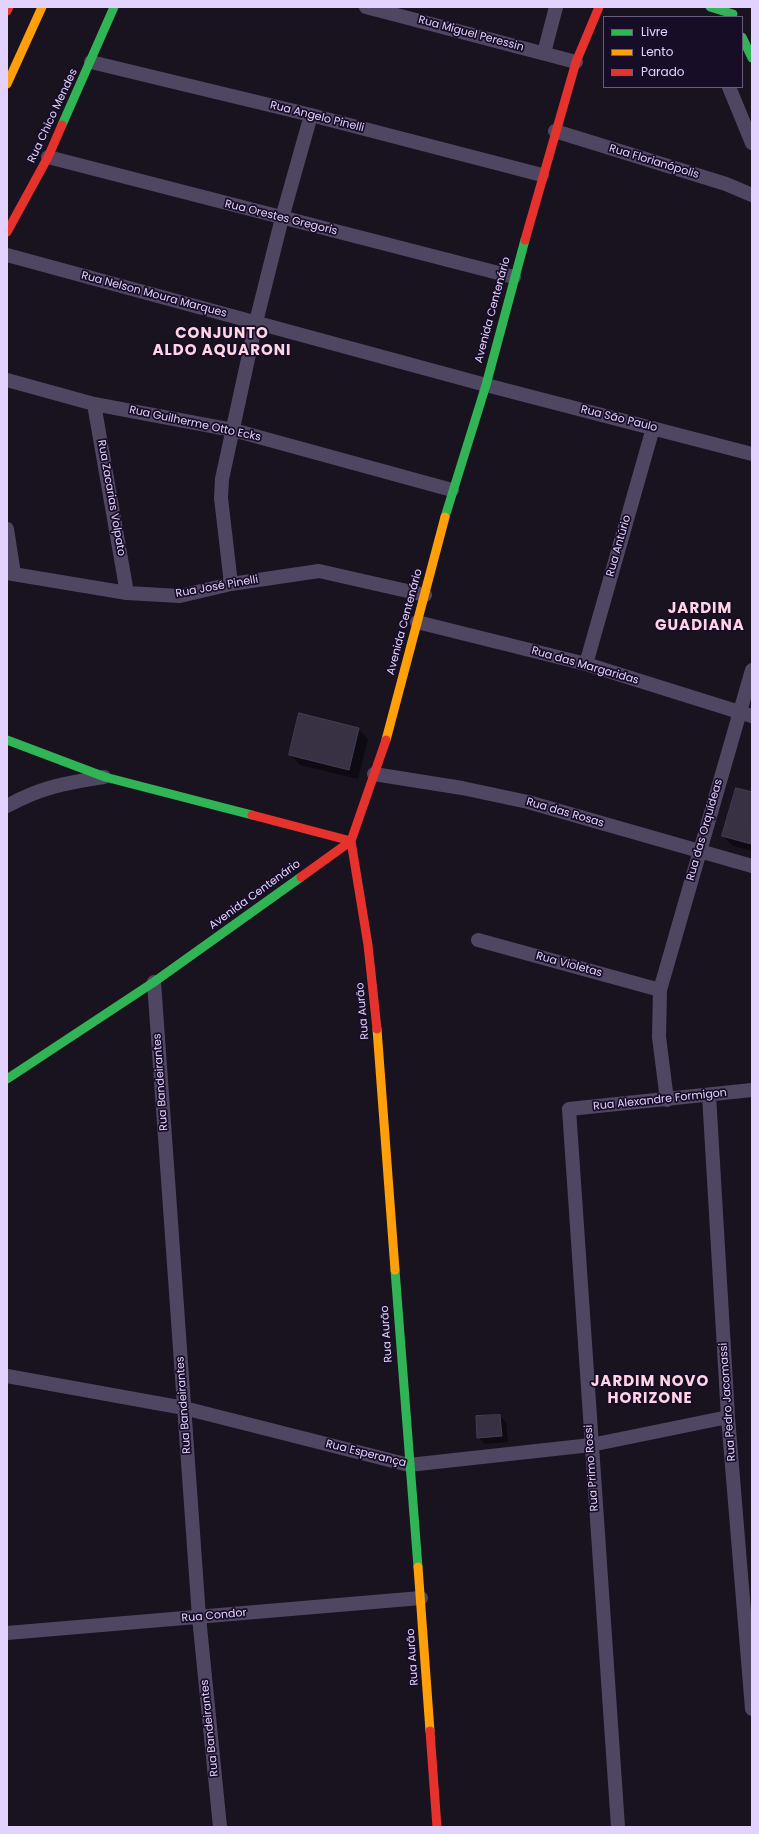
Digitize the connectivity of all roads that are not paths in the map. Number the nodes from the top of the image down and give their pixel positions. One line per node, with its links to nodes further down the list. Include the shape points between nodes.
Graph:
1 (9, 7): 8 (main road)
2 (42, 7): 15 (main road)
3 (114, 7): 13 (main road, Rua Chico Mendes)
4 (366, 7): 11 (street, Rua Miguel Peressin)
5 (556, 7): 11 (street)
6 (598, 7): 14 (main road, Avenida Centenário)
7 (710, 7): 9 (main road)
8 (7, 11)
9 (732, 13)
10 (743, 39): 12 (main road)
11 (544, 53): 14 (street, Rua Miguel Peressin)
12 (752, 58)
13 (91, 62): 17 (street, Rua Angelo Pinelli); 20 (main road, Rua Chico Mendes)
14 (576, 62): 18 (main road, Avenida Centenário)
15 (7, 84)
16 (729, 88): 19 (street)
17 (311, 115): 21 (street, Rua Angelo Pinelli); 23 (street)
18 (555, 130): 21 (main road, Avenida Centenário); 22 (street, Rua Florianópolis, via 726,184)
19 (752, 143)
20 (48, 157): 23 (street, Rua Orestes Gregoris); 24 (main road, Rua Chico Mendes)
21 (542, 175): 26 (main road, Avenida Centenário)
22 (752, 195)
23 (282, 218): 26 (street, Rua Orestes Gregoris); 27 (street)
24 (7, 232)
25 (7, 255): 27 (street, Rua Nelson Moura Marques)
26 (514, 277): 29 (main road, Avenida Centenário)
27 (256, 322): 29 (street, Rua Nelson Moura Marques); 32 (street)
28 (7, 380): 30 (street, Rua Guilherme Otto Ecks)
29 (486, 385): 31 (street, Rua São Paulo); 34 (main road, Avenida Centenário)
30 (94, 404): 32 (street, Rua Guilherme Otto Ecks); 38 (street, Rua Zacarias Volpato)
31 (653, 428): 33 (street, Rua São Paulo); 41 (street, Rua Antúrio)
32 (232, 430): 34 (street, Rua Guilherme Otto Ecks); 37 (street, via 222,479 221,498)
33 (752, 454)
34 (452, 490): 39 (main road, Avenida Centenário)
35 (7, 529): 36 (street)
36 (11, 573): 38 (street, Rua José Pinelli)
37 (231, 584): 38 (street, Rua José Pinelli, via 180,596); 39 (street, Rua José Pinelli, via 319,571)
38 (127, 593)
39 (425, 595): 40 (main road, Avenida Centenário)
40 (417, 622): 41 (street, Rua das Margaridas); 45 (main road, Avenida Centenário, via 390,727)
41 (586, 664): 43 (street, Rua das Margaridas)
42 (752, 670): 43 (street, Rua das Orquídeas)
43 (746, 714): 49 (street, Rua das Orquídeas)
44 (7, 740): 46 (main road)
45 (374, 774): 48 (main road, Avenida Centenário); 49 (street, Rua das Rosas, via 528,802)
46 (105, 777): 47 (street, via 53,786 27,795); 48 (main road)
47 (7, 806)
48 (351, 841): 52 (main road, Avenida Centenário); 63 (main road, Rua Aurão, via 375,1005)
49 (699, 852): 50 (street, Rua das Rosas); 53 (street, Rua das Orquídeas)
50 (752, 866)
51 (478, 940): 53 (street, Rua Violetas)
52 (154, 982): 54 (main road, Avenida Centenário); 60 (street, Rua Bandeirantes)
53 (660, 990): 57 (street, Rua das Orquídeas, via 659,1037)
54 (7, 1079)
55 (752, 1090): 56 (street, Rua Alexandre Formigon)
56 (709, 1095): 57 (street, Rua Alexandre Formigon); 61 (street, Rua Pedro Jacomassi)
57 (667, 1100): 58 (street, Rua Alexandre Formigon)
58 (569, 1110): 62 (street, Rua Primo Rossi)
59 (7, 1376): 60 (street, Rua Esperança)
60 (184, 1408): 63 (street, Rua Esperança); 65 (street, Rua Bandeirantes)
61 (728, 1417): 62 (street, Rua Esperança); 67 (street, Rua Pedro Jacomassi)
62 (591, 1445): 63 (street, Rua Esperança); 70 (street, Rua Primo Rossi)
63 (409, 1465): 64 (main road, Rua Aurão)
64 (421, 1598): 65 (street, Rua Condor); 69 (main road, Rua Aurão)
65 (199, 1617): 66 (street, Rua Condor); 68 (street, Rua Bandeirantes)
66 (7, 1633)
67 (752, 1709)
68 (220, 1827)
69 (437, 1827)
70 (618, 1827)

